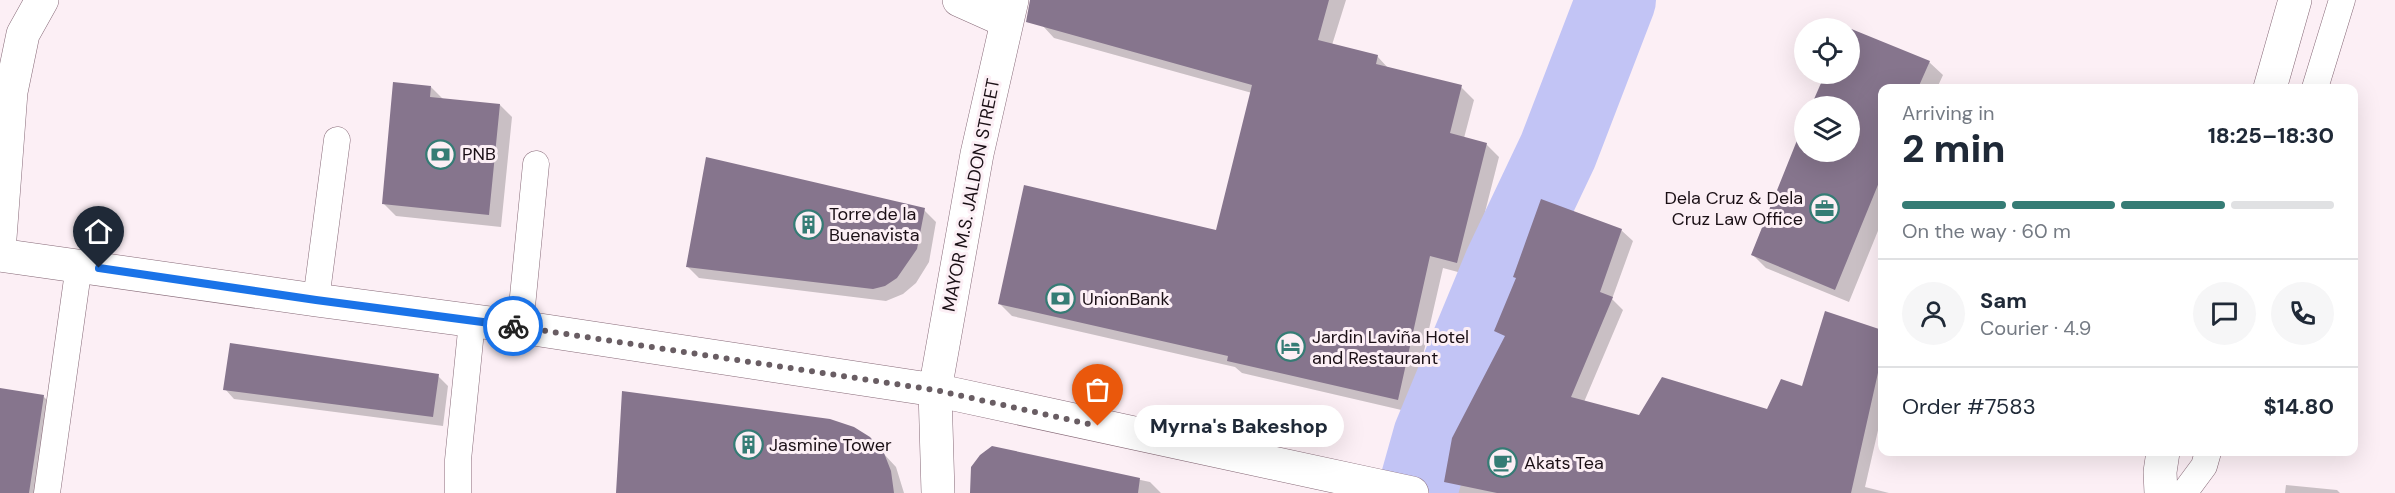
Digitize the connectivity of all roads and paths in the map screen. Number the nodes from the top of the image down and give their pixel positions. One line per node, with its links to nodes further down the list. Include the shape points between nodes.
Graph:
1 (42, 0): 10 (main road, via 23,34 11,92)
2 (959, 0): 5 (main road)
3 (2295, 0): 6 (main road)
4 (2342, 0): 7 (lane)
5 (1009, 11): 16 (main road, MAYOR M.S. JALDON STREET, via 977,154)
6 (2271, 84)
7 (2316, 84)
8 (337, 140): 13 (lane)
9 (536, 164): 15 (lane)
10 (0, 238)
11 (0, 255): 12 (main road)
12 (79, 266): 13 (main road); 20 (lane)
13 (316, 300): 14 (main road)
14 (472, 321): 15 (main road); 21 (lane)
15 (520, 327): 16 (main road)
16 (935, 390): 19 (main road); 22 (main road, MAYOR M.S. JALDON STREET)
17 (2162, 456): 23 (main road)
18 (2207, 456): 24 (lane)
19 (1400, 491)
20 (47, 493)
21 (458, 493)
22 (938, 493)
23 (2161, 493)
24 (2184, 493)

